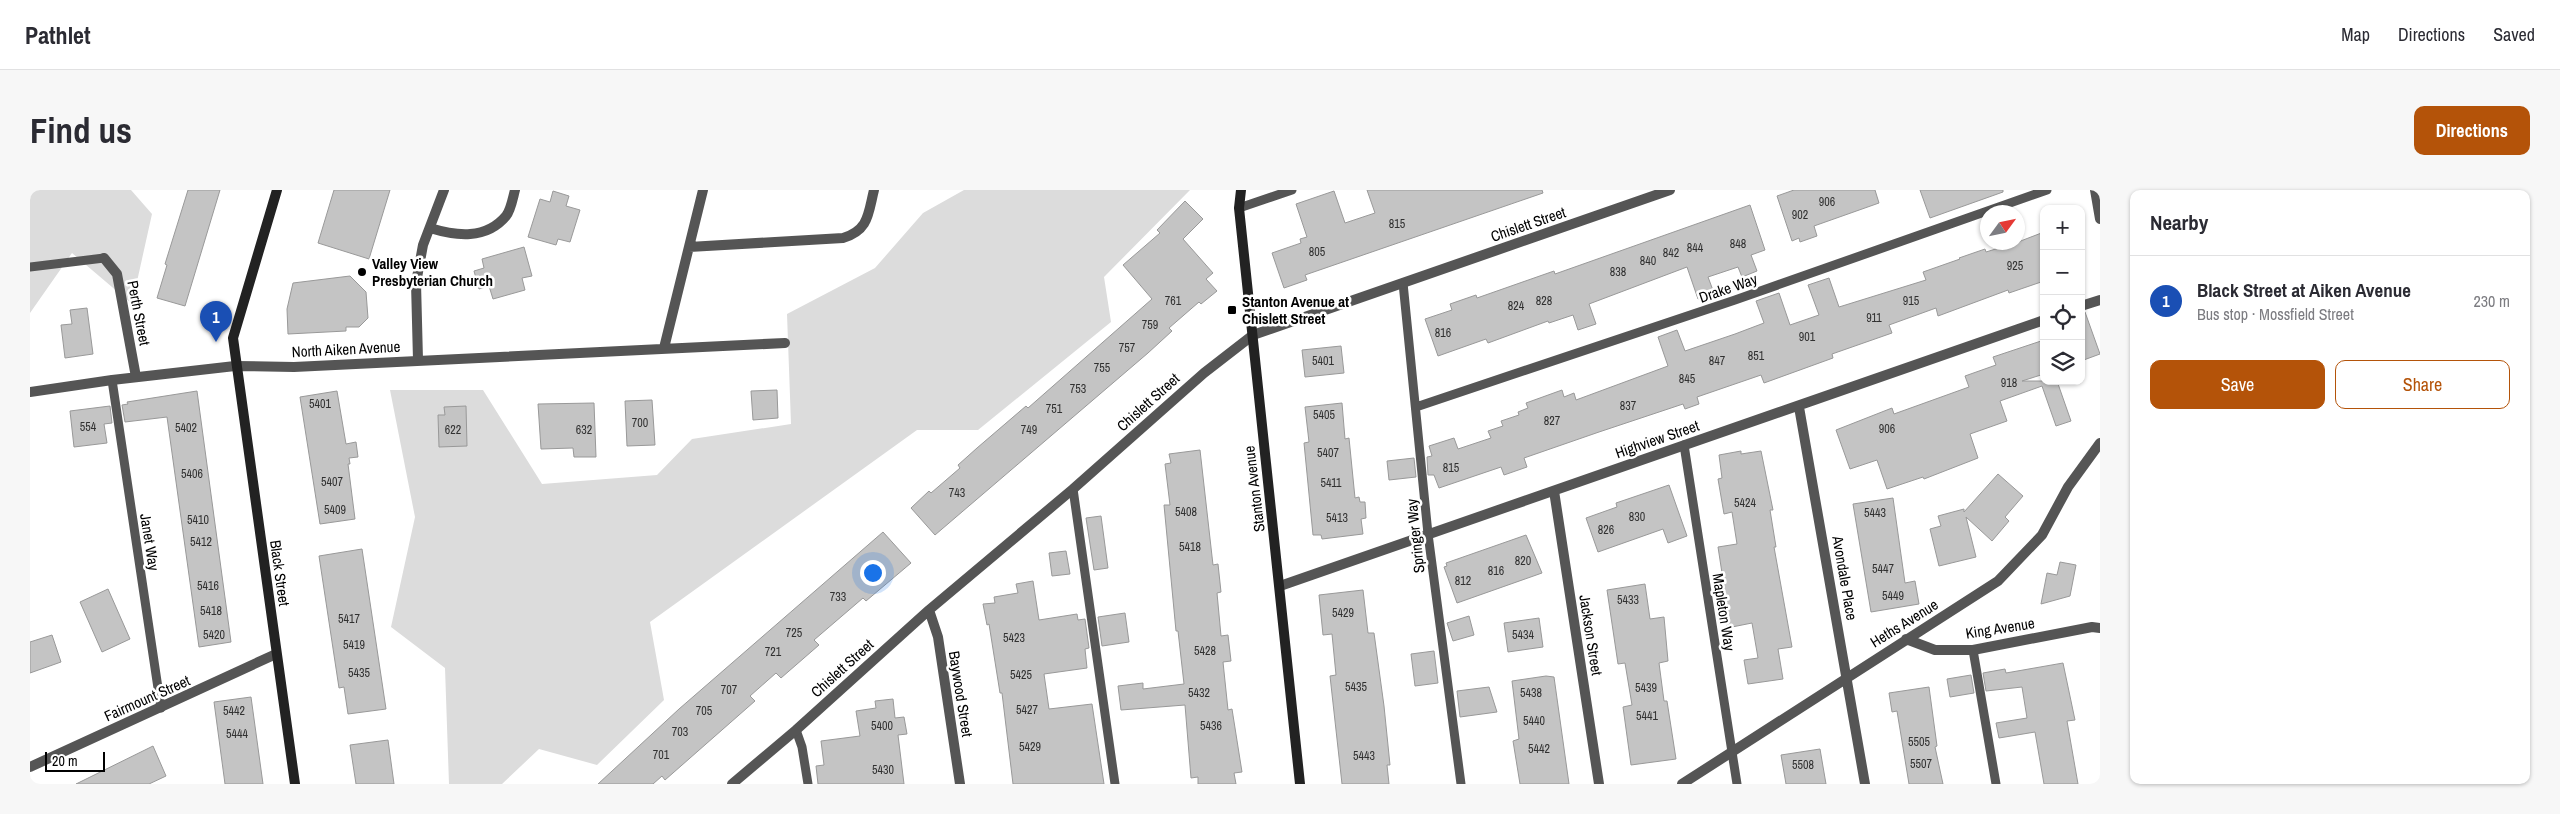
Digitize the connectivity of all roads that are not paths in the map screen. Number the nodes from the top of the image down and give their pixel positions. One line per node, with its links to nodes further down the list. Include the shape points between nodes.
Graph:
1 (277, 190): 25 (street, Black Street, via 233,338)
2 (444, 190): 13 (street)
3 (515, 190): 13 (street, via 507,215 479,234 454,235)
4 (703, 190): 14 (street)
5 (874, 190): 14 (street, via 865,225 855,235)
6 (1241, 190): 11 (street, Stanton Avenue)
7 (1292, 190): 11 (lane)
8 (1670, 190): 17 (street, Chislett Street)
9 (2047, 190): 29 (lane, Drake Way, via 1744,297)
10 (2095, 190): 12 (street)
11 (1239, 208): 21 (street, Stanton Avenue)
12 (2100, 219)
13 (430, 228): 24 (street, via 416,283)
14 (689, 247): 23 (street)
15 (104, 258): 16 (lane); 26 (street, Perth Street, via 117,274)
16 (30, 268)
17 (1403, 284): 21 (street, Chislett Street); 29 (lane, Springer Way)
18 (2100, 300): 19 (street)
19 (2085, 305)
20 (2040, 321): 30 (street, Highview Street)
21 (1253, 335): 33 (street, Chislett Street, via 1204,372); 36 (street, Stanton Avenue)
22 (785, 342): 23 (street, North Aiken Avenue)
23 (664, 348): 24 (street, North Aiken Avenue)
24 (418, 360): 25 (street, North Aiken Avenue, via 294,367)
25 (235, 366): 26 (street, North Aiken Avenue); 41 (street, Black Street)
26 (136, 377): 27 (street, North Aiken Avenue)
27 (112, 380): 28 (street, North Aiken Avenue); 43 (lane, Janet Way)
28 (30, 392)
29 (1416, 407): 35 (lane, Springer Way)
30 (1800, 407): 32 (street, Highview Street); 42 (street, Avondale Place)
31 (2100, 443): 39 (street, Heths Avenue, via 2068,487 2042,535 1998,581)
32 (1684, 445): 34 (street, Highview Street); 45 (lane, Mapleton Way)
33 (1073, 489): 37 (street, Chislett Street); 51 (lane)
34 (1554, 491): 35 (street, Highview Street); 54 (street, Jackson Street)
35 (1428, 534): 36 (street, Highview Street); 53 (lane, Springer Way)
36 (1280, 586): 52 (street, Stanton Avenue)
37 (928, 610): 44 (street, Chislett Street); 50 (street, Baywood Street, via 938,637)
38 (2100, 628): 40 (street, King Avenue)
39 (1906, 640): 40 (street, King Avenue, via 1935,650); 42 (street, Heths Avenue)
40 (1973, 650): 58 (lane)
41 (276, 654): 43 (street, Fairmount Street); 47 (street, Black Street)
42 (1847, 676): 45 (street, Heths Avenue); 57 (street, Avondale Place)
43 (161, 708): 46 (street, Fairmount Street)
44 (796, 730): 48 (street, Chislett Street); 49 (lane)
45 (1732, 752): 55 (street, Heths Avenue); 56 (lane, Mapleton Way)
46 (30, 767)
47 (295, 784)
48 (732, 784)
49 (808, 784)
50 (960, 784)
51 (1115, 784)
52 (1300, 784)
53 (1461, 784)
54 (1598, 784)
55 (1682, 784)
56 (1737, 784)
57 (1865, 784)
58 (1996, 784)

